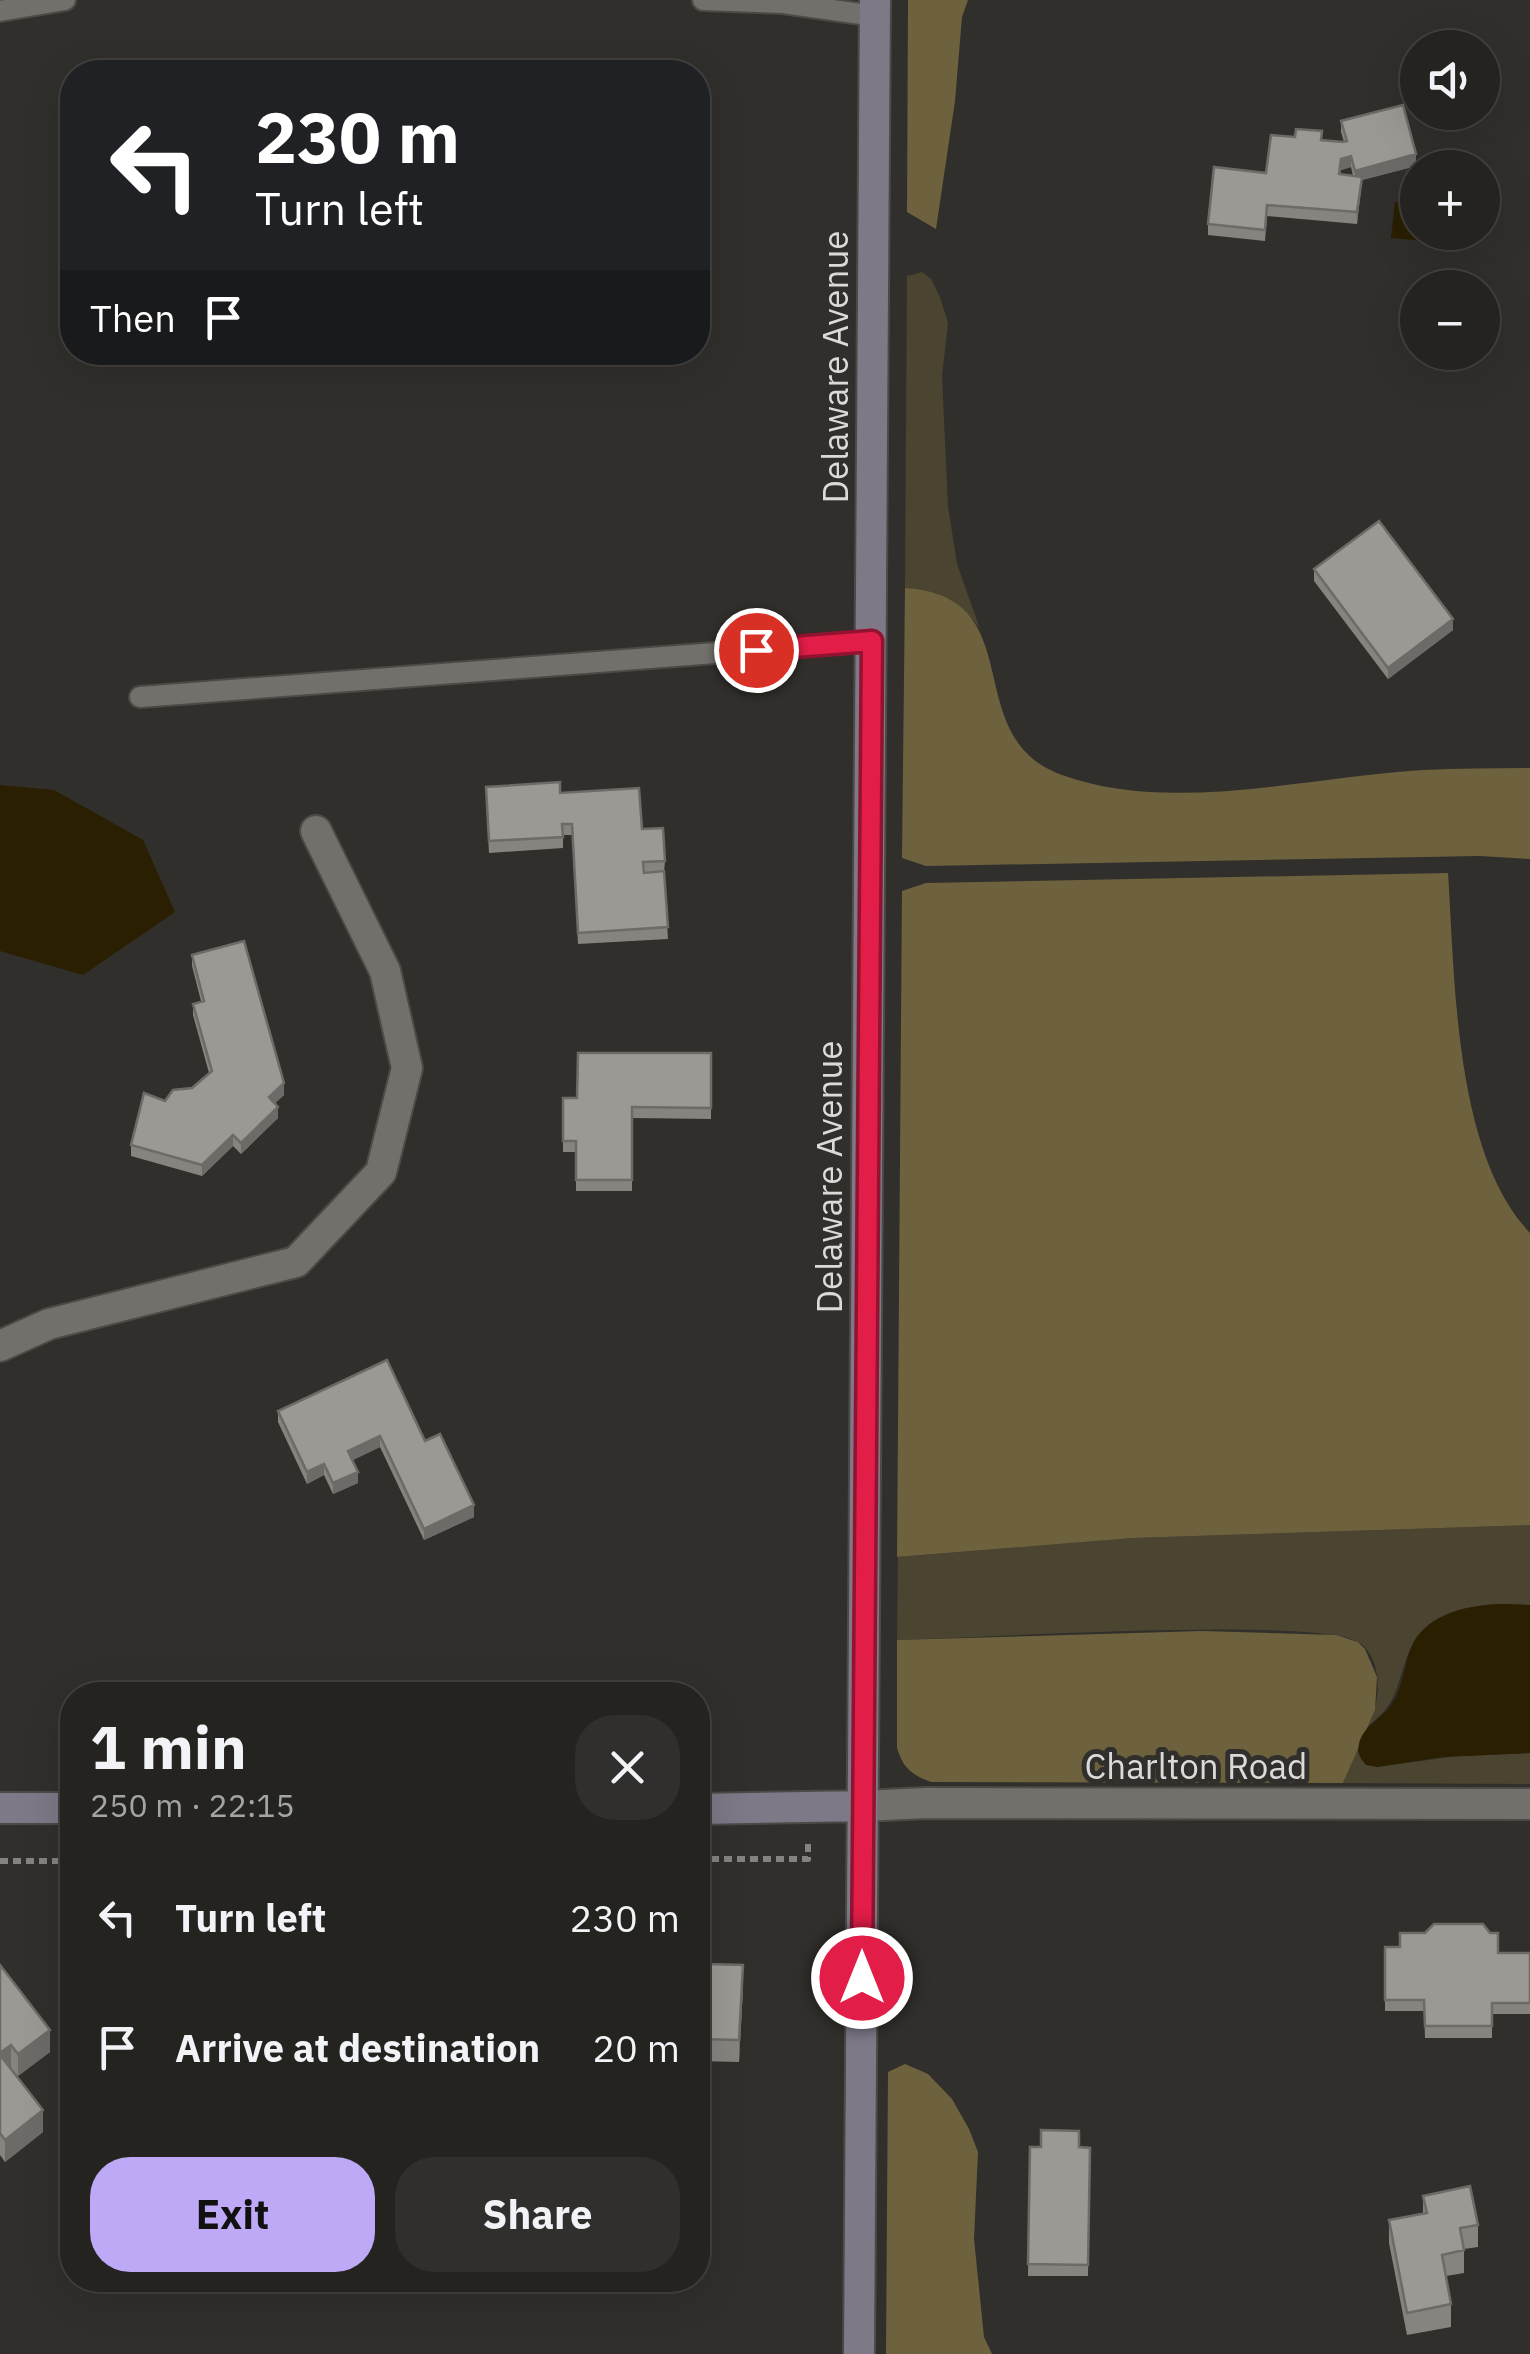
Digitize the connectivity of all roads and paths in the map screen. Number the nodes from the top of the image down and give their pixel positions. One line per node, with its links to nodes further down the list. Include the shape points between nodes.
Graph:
1 (65, 0): 4 (lane)
2 (703, 0): 3 (lane)
3 (875, 8): 5 (street, Delaware Avenue)
4 (0, 12)
5 (872, 641): 6 (lane); 10 (street, Delaware Avenue)
6 (140, 696)
7 (316, 831): 8 (street, via 384,971 407,1068 382,1172 296,1262 49,1324)
8 (0, 1346)
9 (1530, 1804): 10 (street, Charlton Road)
10 (863, 1806): 14 (street); 18 (street, Delaware Avenue)
11 (0, 1808): 12 (street)
12 (60, 1808)
13 (710, 1809): 14 (street)
14 (808, 1809): 15 (path, via 808,1859)
15 (710, 1859)
16 (0, 1861): 17 (path)
17 (60, 1861)
18 (859, 2354)

